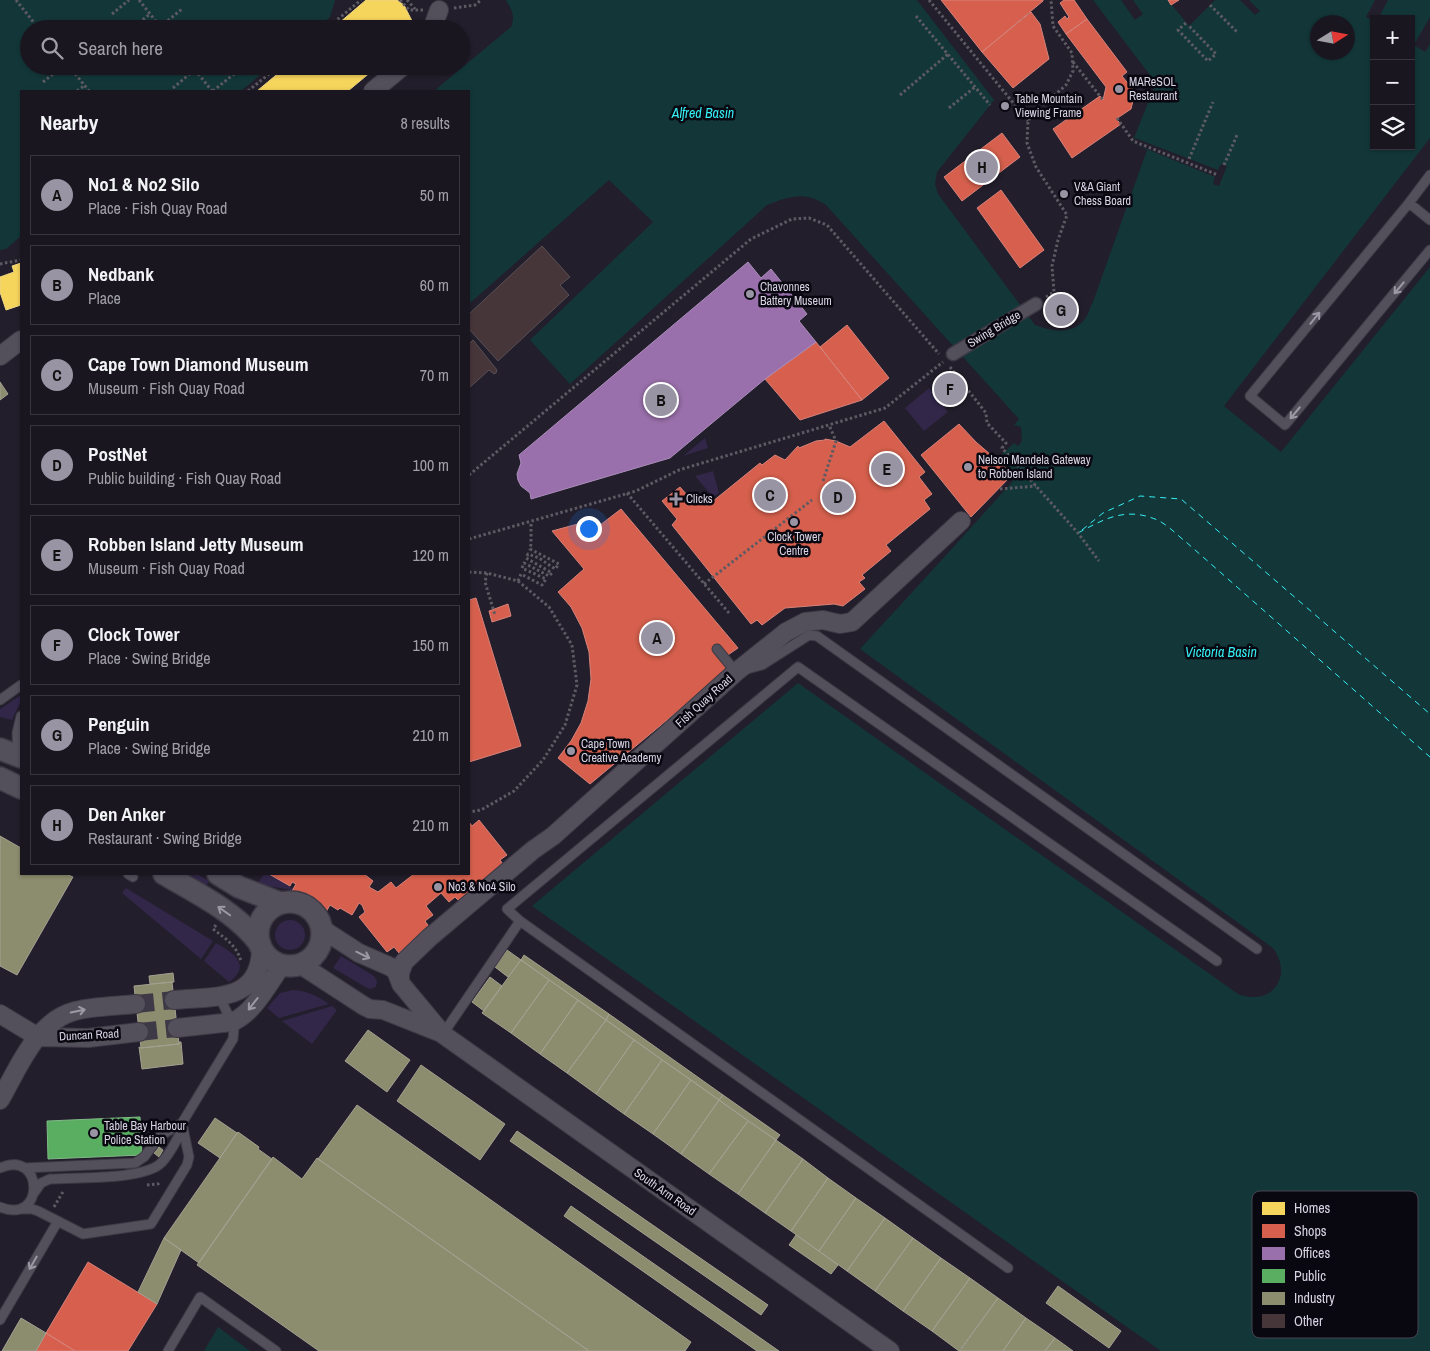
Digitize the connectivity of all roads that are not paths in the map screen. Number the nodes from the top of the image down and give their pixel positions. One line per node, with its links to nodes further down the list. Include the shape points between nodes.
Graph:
1 (439, 10): 2 (street)
2 (435, 20)
3 (392, 75): 4 (street)
4 (374, 90)
5 (1430, 175): 6 (lane)
6 (1409, 203): 7 (lane); 8 (lane, one-way to 6, via 1285,425 1250,396)
7 (1430, 220)
8 (1430, 250)
9 (1036, 304): 12 (street, Swing Bridge)
10 (20, 341): 11 (street)
11 (0, 356)
12 (949, 357)
13 (961, 521): 15 (street, Fish Quay Road, via 852,622 804,622 786,632)
14 (717, 649): 15 (lane)
15 (736, 672): 28 (lane, via 762,665 809,635 818,636); 31 (street, Fish Quay Road, via 553,836 429,938 404,962)
16 (20, 686): 17 (lane)
17 (0, 700)
18 (20, 720): 19 (lane)
19 (13, 754)
20 (0, 778): 21 (street)
21 (20, 788)
22 (166, 875): 27 (street, one-way to 22, via 250,931 225,911)
23 (220, 875): 24 (street)
24 (280, 903): 26 (street, via 307,906); 27 (street, via 263,917 258,934)
25 (520, 921): 29 (lane, via 507,909 798,667); 40 (lane); 50 (lane)
26 (322, 929): 30 (street, via 318,950 308,961); 31 (street, South Arm Road, one-way to 31, via 359,953 391,967)
27 (260, 947): 30 (street, via 272,960); 32 (street, via 259,968 246,986 237,992)
28 (1257, 949)
29 (1217, 961)
30 (292, 965): 35 (street, South Arm Road, via 370,1009); 37 (street, one-way to 37, via 246,1014)
31 (401, 981): 35 (street, Fish Quay Road, via 402,992 397,1001); 40 (street, South Arm Road)
32 (219, 995): 33 (street); 37 (lane)
33 (174, 1000)
34 (136, 1004): 41 (street, Duncan Road, one-way to 34, via 66,1014)
35 (383, 1010): 40 (street, South Arm Road)
36 (0, 1014): 41 (street)
37 (232, 1022): 38 (street); 43 (lane, via 233,1039)
38 (177, 1028)
39 (139, 1032): 41 (street, Duncan Road, via 88,1038)
40 (442, 1034): 54 (street, South Arm Road)
41 (38, 1037): 42 (street, Duncan Road)
42 (0, 1100)
43 (183, 1126): 45 (lane, via 160,1136 144,1158 135,1163); 46 (lane, via 164,1160 152,1169 132,1175 50,1178 40,1183); 49 (lane, via 189,1157 187,1164 151,1224 84,1234)
44 (0, 1168): 45 (lane, via 8,1165)
45 (24, 1168): 46 (lane, via 33,1178)
46 (34, 1193): 47 (lane)
47 (21, 1209): 48 (lane); 49 (lane, via 32,1209)
48 (2, 1210)
49 (58, 1221): 51 (lane, one-way to 51)
50 (1008, 1268)
51 (0, 1320)
52 (168, 1351): 53 (lane, via 200,1297)
53 (276, 1351)
54 (890, 1351)

